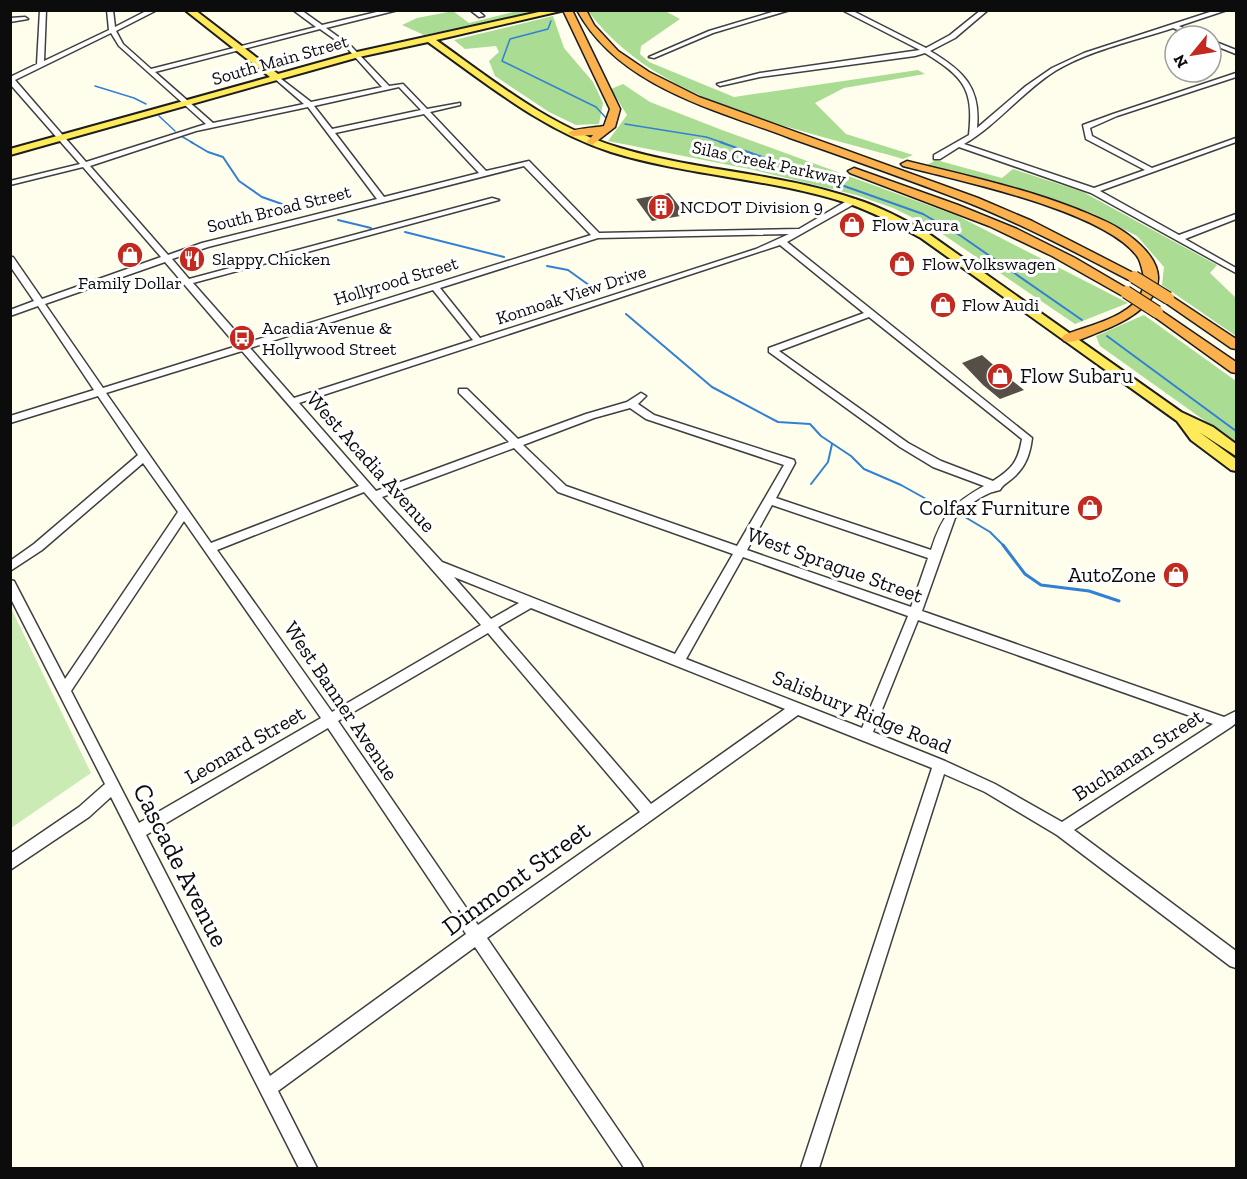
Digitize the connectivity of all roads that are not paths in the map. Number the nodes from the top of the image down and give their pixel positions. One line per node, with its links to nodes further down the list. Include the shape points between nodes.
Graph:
1 (43, 10): 28 (street)
2 (110, 10): 21 (street)
3 (154, 10): 21 (street)
4 (189, 10): 24 (main road)
5 (296, 10): 19 (street)
6 (395, 10): 19 (street)
7 (473, 10): 15 (street)
8 (561, 10): 23 (main road, South Main Street)
9 (567, 10): 22 (highway)
10 (581, 10): 44 (highway, via 589,28 630,64 695,99)
11 (787, 10): 27 (street, via 711,32)
12 (844, 10): 25 (street)
13 (985, 10): 25 (street, via 953,38)
14 (1224, 10): 18 (street)
15 (481, 16)
16 (24, 21): 17 (street)
17 (10, 22)
18 (1179, 24)
19 (321, 27): 24 (street); 26 (street)
20 (1163, 29): 40 (street, via 1086,54 1054,69)
21 (112, 30): 28 (street); 29 (street, via 121,45)
22 (577, 32): 41 (highway, via 619,71); 43 (highway, via 615,109)
23 (429, 39): 26 (main road, South Main Street); 46 (main road, Silas Creek Parkway, via 528,108)
24 (239, 48): 29 (street); 31 (main road)
25 (925, 51): 33 (street); 39 (street, via 944,62 964,82 973,96)
26 (357, 55): 31 (main road, South Main Street); 34 (street)
27 (652, 57)
28 (40, 66): 32 (street)
29 (150, 71): 35 (street)
30 (1236, 75): 56 (street, via 1086,127 1089,137)
31 (276, 77): 35 (main road, South Main Street); 37 (street)
32 (11, 80): 48 (street, West Acadia Avenue)
33 (720, 84)
34 (387, 88): 37 (street); 38 (street, via 401,85)
35 (186, 104): 42 (street); 48 (main road, South Main Street)
36 (458, 104): 38 (street)
37 (309, 105): 42 (street); 45 (street)
38 (426, 111): 45 (street); 57 (street)
39 (975, 111): 40 (street); 47 (street)
40 (997, 116): 47 (street)
41 (707, 117)
42 (211, 125): 54 (street)
43 (611, 125): 46 (highway, via 599,131); 50 (highway)
44 (765, 126): 78 (highway, via 1042,201 1081,213 1118,231 1145,256 1152,272 1150,292 1122,316); 80 (highway, bridge, via 974,201 1037,228 1134,278)
45 (330, 132): 60 (street)
46 (573, 133): 50 (main road, Silas Creek Parkway)
47 (973, 136): 51 (street)
48 (61, 139): 52 (main road, South Main Street); 54 (street, West Acadia Avenue)
49 (1236, 140): 56 (street)
50 (592, 142): 62 (main road, Silas Creek Parkway, via 658,160 806,187)
51 (960, 145): 53 (street); 59 (street)
52 (10, 153)
53 (937, 157)
54 (84, 165): 58 (street); 71 (street, West Acadia Avenue)
55 (848, 168): 82 (highway, bridge, via 956,207 1069,259 1157,312)
56 (1152, 171): 59 (street)
57 (484, 173): 60 (street, South Broad Street); 67 (street, South Broad Street, via 526,163)
58 (10, 183)
59 (1094, 191): 68 (street)
60 (382, 200): 71 (street, South Broad Street, via 205,245)
61 (495, 200): 73 (street)
62 (853, 201): 66 (street, Konnoak View Drive); 78 (main road, Silas Creek Parkway, via 914,229)
63 (1236, 216): 64 (street)
64 (1224, 221): 65 (street); 68 (street)
65 (1236, 228)
66 (801, 231): 67 (street, Hollyrood Street); 69 (street, Konnoak View Drive)
67 (597, 236): 74 (street, Hollyrood Street)
68 (1179, 238): 72 (street)
69 (781, 242): 77 (street); 79 (street, Konnoak View Drive)
70 (10, 259): 75 (street, West Banner Avenue)
71 (166, 259): 73 (street, West Acadia Avenue); 75 (street, South Broad Street)
72 (1236, 271)
73 (188, 282): 81 (street, West Acadia Avenue)
74 (434, 286): 79 (street); 81 (street, Hollyrood Street)
75 (40, 303): 76 (street, South Broad Street); 83 (street, West Banner Avenue)
76 (10, 313)
77 (872, 313): 94 (street, via 1027,438 1027,452 1020,464); 94 (street, via 772,350 904,445 937,464)
78 (1069, 338): 88 (main road, Silas Creek Parkway)
79 (479, 342): 86 (street, Konnoak View Drive)
80 (1236, 345)
81 (243, 346): 83 (street, Hollyrood Street); 86 (street, West Acadia Avenue)
82 (1236, 369)
83 (101, 391): 89 (street, Hollyrood Street); 92 (street, West Banner Avenue)
84 (463, 391): 90 (street, West Sprague Street)
85 (641, 396): 87 (street)
86 (291, 402): 95 (street, West Acadia Avenue)
87 (631, 404): 90 (street); 96 (street, via 650,417 790,463)
88 (1176, 415): 91 (main road, Silas Creek Parkway, via 1208,430); 93 (main road, Silas Creek Parkway, via 1196,437)
89 (10, 420)
90 (514, 443): 95 (street); 99 (street, West Sprague Street, via 562,489)
91 (1236, 451)
92 (144, 456): 97 (street, West Banner Avenue); 102 (street)
93 (1236, 466)
94 (996, 487): 100 (street, via 975,496 951,515)
95 (370, 491): 98 (street); 101 (street, West Acadia Avenue)
96 (770, 500): 99 (street); 100 (street)
97 (184, 512): 98 (street, West Banner Avenue); 108 (street)
98 (210, 548): 110 (street, West Banner Avenue)
99 (739, 552): 105 (street, West Sprague Street); 107 (street)
100 (936, 556): 105 (street)
101 (438, 566): 104 (street, Salisbury Ridge Road); 106 (street, West Acadia Avenue)
102 (10, 567)
103 (10, 584): 108 (street, Cascade Avenue)
104 (529, 603): 106 (street, Leonard Street); 107 (street, Salisbury Ridge Road)
105 (915, 614): 111 (street, West Sprague Street); 112 (street)
106 (489, 628): 110 (street, Leonard Street); 115 (street, West Acadia Avenue)
107 (678, 661): 109 (street, Salisbury Ridge Road)
108 (65, 689): 114 (street, Cascade Avenue)
109 (796, 709): 112 (street, Salisbury Ridge Road); 115 (street, Dinmont Street)
110 (330, 720): 117 (street, Leonard Street); 119 (street, West Banner Avenue)
111 (1231, 720): 116 (street, Buchanan Street)
112 (865, 736): 113 (street, Salisbury Ridge Road)
113 (940, 765): 116 (street, Salisbury Ridge Road, via 990,788); 124 (street)
114 (113, 786): 117 (street, Cascade Avenue); 118 (street, via 84,812)
115 (649, 813): 119 (street, Dinmont Street)
116 (1062, 830): 120 (street, Salisbury Ridge Road)
117 (137, 832): 121 (street, Cascade Avenue)
118 (10, 863)
119 (475, 937): 121 (street, Dinmont Street); 123 (street, West Banner Avenue)
120 (1236, 960)
121 (267, 1089): 122 (street, Cascade Avenue)
122 (308, 1168)
123 (634, 1168)
124 (810, 1168)

